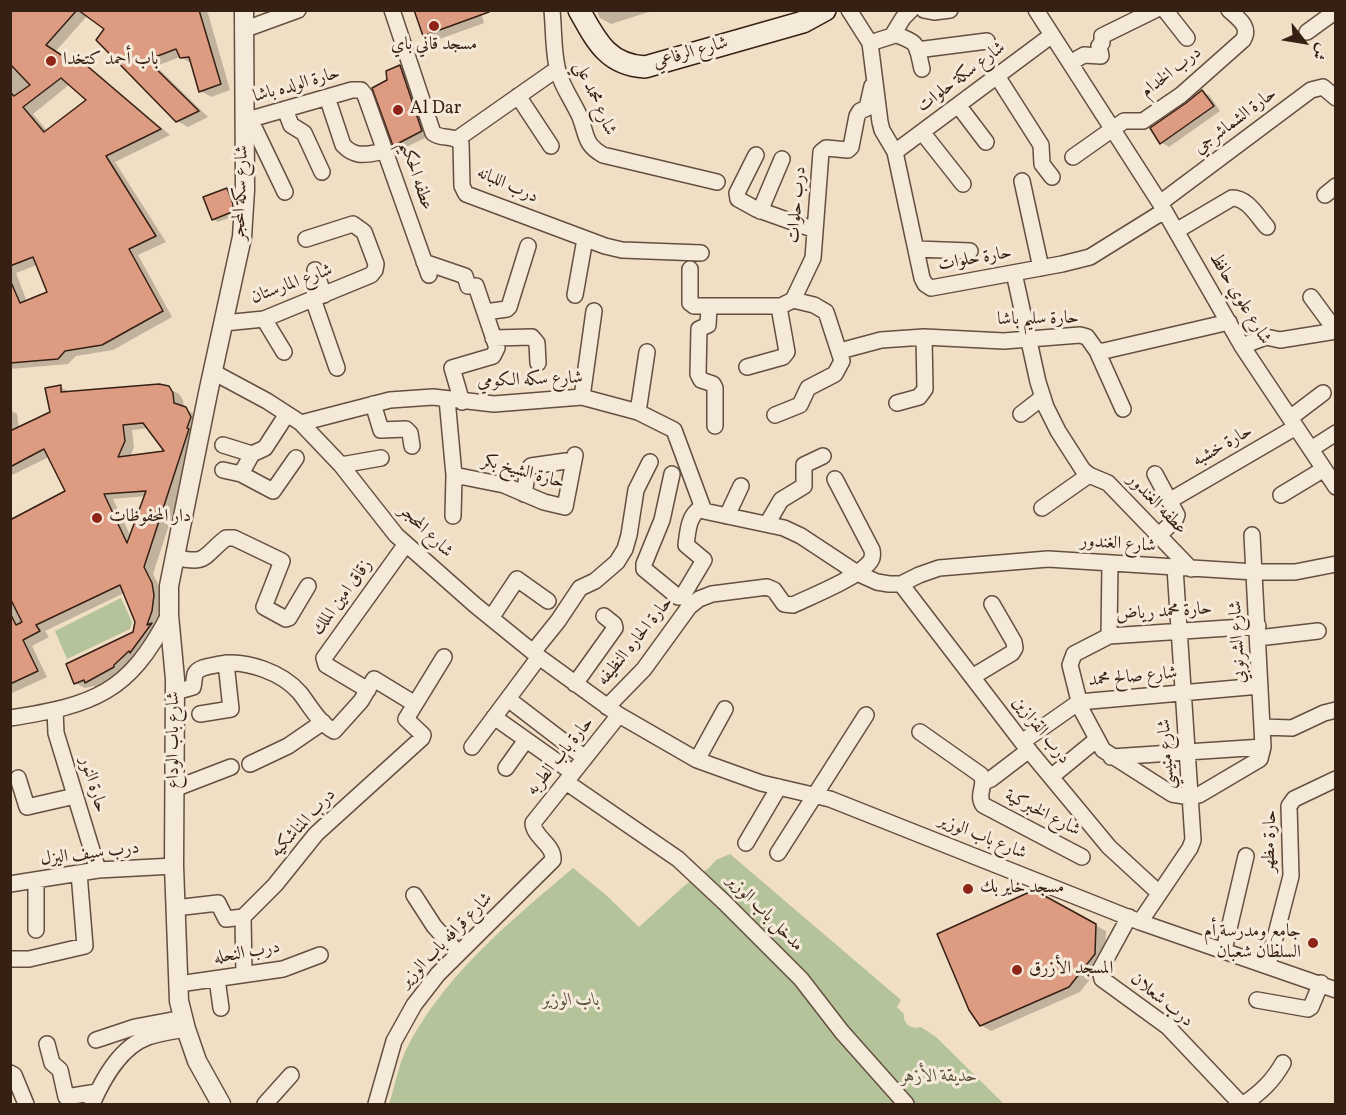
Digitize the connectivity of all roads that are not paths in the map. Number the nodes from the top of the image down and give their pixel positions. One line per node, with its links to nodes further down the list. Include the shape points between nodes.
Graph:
1 (244, 10): 16 (street, شارع سكة المحجر)
2 (298, 10): 16 (street)
3 (392, 10): 38 (street, via 433,133)
4 (552, 10): 25 (street, شارع محمد علي)
5 (579, 10): 6 (main road, شارع الرفاعي, via 608,54 631,66 645,66 803,22)
6 (825, 10)
7 (849, 10): 22 (street)
8 (911, 10): 18 (street)
9 (924, 10): 10 (street)
10 (950, 10)
11 (1036, 10): 19 (street, شارع علوي حافظ)
12 (1155, 10): 24 (street, via 1102,36 1101,56 1084,55)
13 (1165, 10): 20 (street)
14 (1229, 10): 36 (street, درب الخدام, via 1246,30 1243,40 1181,95 1143,121 1124,121)
15 (1335, 11): 17 (street)
16 (243, 30): 35 (street, شارع سكة المحجر)
17 (1307, 32)
18 (894, 34): 22 (street); 23 (street, via 913,41)
19 (1052, 35): 24 (street, شارع علوي حافظ); 28 (street, شارع سكة حلوات)
20 (1187, 38)
21 (987, 41): 23 (street)
22 (870, 43): 27 (street, حارة حلوات)
23 (917, 50): 26 (street)
24 (1070, 63): 36 (street, شارع علوي حافظ)
25 (557, 69): 30 (street); 49 (street, شارع محمد علي, via 595,151)
26 (922, 69)
27 (874, 75): 42 (street, حارة حلوات, via 882,130); 55 (street, درب حلوات, via 867,108 857,116 851,147 826,148 821,152)
28 (997, 76): 33 (street, شارع سكة حلوات); 47 (street, via 1041,145 1042,164)
29 (362, 90): 31 (street, حارة الولده باشا); 41 (street, عطفه الحكيم)
30 (519, 96): 38 (street); 40 (street)
31 (327, 97): 34 (street, حارة الولده باشا); 41 (street, via 348,150 361,156)
32 (1335, 98): 52 (street, حارة الشماشرجي, via 1323,87 1311,90)
33 (958, 105): 37 (street, شارع سكة حلوات); 39 (street)
34 (285, 110): 35 (street, حارة الولده باشا); 46 (street, via 291,125 304,133)
35 (247, 120): 51 (street); 75 (street, شارع سكة المحجر, via 242,237)
36 (1111, 129): 44 (street); 52 (street, شارع علوي حافظ)
37 (922, 132): 42 (street, شارع سكة حلوات); 50 (street)
38 (458, 139): 58 (street, درب اللبانه, via 462,189 466,194)
39 (986, 142)
40 (551, 146)
41 (385, 151): 73 (street, عطفه الحكيم, via 427,269 465,276 468,286 476,286)
42 (895, 152): 60 (street, حارة حلوات)
43 (756, 155): 53 (street, via 736,197)
44 (1073, 158)
45 (782, 159): 53 (street)
46 (322, 172)
47 (1052, 177)
48 (1022, 181): 63 (street)
49 (717, 182)
50 (963, 184)
51 (285, 192)
52 (1162, 207): 56 (street, شارع علوي حافظ); 63 (street, حارة حلوات, via 1090,257)
53 (760, 211): 55 (street)
54 (1267, 227): 56 (street, via 1246,202 1232,198)
55 (815, 230): 70 (street, درب حلوات, via 813,258)
56 (1176, 231): 76 (street, شارع علوي حافظ)
57 (306, 239): 68 (street, شارع المارستان, via 353,224 364,232 376,264 371,275)
58 (585, 239): 62 (street, درب اللبانه, via 622,250); 67 (street)
59 (528, 246): 73 (street, via 509,307)
60 (916, 249): 61 (street); 66 (street, حارة حلوات, via 923,282 931,288)
61 (970, 252)
62 (701, 253)
63 (1041, 268): 66 (street, حارة حلوات)
64 (690, 269): 71 (street, via 690,303)
65 (315, 270): 68 (street)
66 (1014, 273): 80 (street)
67 (575, 295)
68 (318, 297): 74 (street, شارع المارستان); 88 (street)
69 (1311, 297): 77 (street)
70 (786, 303): 71 (street); 82 (street, via 814,305 826,312); 87 (street, via 788,352)
71 (709, 306): 103 (street, via 708,325 699,329 698,374 715,388)
72 (594, 311): 91 (street)
73 (485, 312): 79 (street)
74 (264, 319): 75 (street, شارع المارستان); 84 (street)
75 (224, 322): 89 (street, شارع سكة المحجر)
76 (1229, 322): 81 (street, شارع علوي حافظ); 83 (street)
77 (1335, 331): 81 (street, via 1280,340 1266,337)
78 (924, 337): 80 (street, حارة سليم باشا); 82 (street, حارة سليم باشا, via 881,340); 94 (street, via 925,388 919,397)
79 (493, 338): 86 (street, via 532,337 537,343); 93 (street, via 497,348 493,356 452,368)
80 (1029, 339): 83 (street, حارة سليم باشا, via 1084,335); 92 (street)
81 (1242, 346): 101 (street, شارع علوي حافظ)
82 (840, 351): 100 (street, via 842,361 836,374 810,386 800,405)
83 (1097, 351): 96 (street)
84 (284, 352)
85 (647, 352): 97 (street)
86 (538, 363)
87 (747, 367)
88 (337, 368)
89 (213, 372): 98 (street, شارع المحجر); 135 (street, شارع باب الوداع)
90 (1323, 393): 101 (street, حارة خشبه)
91 (582, 396): 93 (street, شارع سكه الكومي, via 494,404); 97 (street, شارع سكه الكومي)
92 (1043, 397): 99 (street); 120 (street, via 1058,431)
93 (455, 400): 95 (street, شارع سكه الكومي, via 415,398); 119 (street)
94 (897, 403)
95 (373, 404): 102 (street, شارع سكه الكومي); 106 (street, via 381,430 406,429)
96 (1123, 409)
97 (638, 412): 127 (street, شارع سكه الكومي, via 674,430)
98 (287, 414): 102 (street, شارع المحجر); 108 (street, via 265,448)
99 (1021, 414)
100 (775, 415)
101 (1293, 422): 107 (street, شارع علوي حافظ); 126 (street, حارة خشبه)
102 (301, 423): 113 (street, شارع المحجر)
103 (715, 426)
104 (1335, 433): 107 (street)
105 (223, 445): 108 (street)
106 (412, 446)
107 (1311, 449): 114 (street, شارع علوي حافظ)
108 (252, 454): 116 (street)
109 (823, 456): 131 (street, via 804,465 804,486 781,500)
110 (296, 458): 116 (street, via 273,491)
111 (381, 458): 113 (street)
112 (650, 462): 153 (street, via 636,490 625,549 607,573 580,588)
113 (341, 465): 134 (street, شارع المحجر)
114 (1324, 469): 123 (street, شارع علوي حافظ); 125 (street)
115 (223, 470): 116 (street)
116 (241, 474)
117 (672, 474): 127 (street, via 662,520 644,569 678,597 682,597 704,560 686,546 689,524)
118 (1155, 474): 126 (street)
119 (454, 475): 124 (street, حارة الشيخ بكر, via 504,485); 129 (street)
120 (1089, 475): 128 (street); 133 (street, عطفه الغندور, via 1108,483)
121 (835, 479): 141 (street, via 873,555 871,562)
122 (741, 486): 130 (street)
123 (1335, 487)
124 (524, 494): 124 (street, حارة الشيخ بكر, via 566,507 570,458 531,466)
125 (1281, 495)
126 (1169, 501): 133 (street, via 1176,518)
127 (701, 507): 130 (street)
128 (1042, 508)
129 (453, 516)
130 (727, 516): 131 (street)
131 (767, 524): 141 (street, via 801,536)
132 (1252, 535): 140 (street, شارع الشرنوبي)
133 (1158, 536): 139 (street, عطفه الغندور)
134 (406, 544): 148 (street, شارع المحجر); 159 (street, زقاق امين الملك, via 324,658 326,665)
135 (174, 557): 143 (street, via 199,561 226,538 234,538 282,561 264,607 286,619); 146 (street, شارع باب الوداع)
136 (1110, 563): 138 (street, شارع الغندور); 142 (street, شارع الغندور, via 1048,559 939,567); 152 (street)
137 (1335, 564): 140 (street, شارع الغندور, via 1295,572)
138 (1175, 568): 139 (street, شارع الغندور); 149 (street, شارع منيسي)
139 (1191, 569): 140 (street, شارع الغندور)
140 (1255, 572): 151 (street, شارع الشرنوبي)
141 (857, 573): 142 (street, via 877,582); 167 (street, حارة الحاره النظيفه, via 793,605 784,604 774,590 766,587 699,599 689,607)
142 (901, 584): 156 (street, درب القزازين)
143 (308, 586)
144 (548, 601): 148 (street, via 517,579)
145 (992, 604): 156 (street, via 1014,642 1014,651)
146 (170, 615): 160 (street, شارع باب الوداع); 165 (street, via 155,644 118,684 87,701)
147 (604, 616): 157 (street, via 615,628)
148 (491, 618): 153 (street, شارع المحجر)
149 (1179, 631): 151 (street, حارة محمد رياض); 152 (street, حارة محمد رياض); 161 (street, شارع منيسي)
150 (1318, 631): 151 (street, حارة محمد رياض)
151 (1258, 632): 158 (street, شارع الشرنوبي)
152 (1109, 636): 163 (street, حارة محمد رياض, via 1071,657)
153 (536, 655): 157 (street, شارع المحجر); 162 (street)
154 (444, 657): 164 (street)
155 (226, 663): 160 (street, via 199,669 193,687); 169 (street, via 231,709); 173 (street, via 258,667 281,676)
156 (972, 676): 178 (street, درب القزازين)
157 (575, 684): 167 (street, شارع المحجر)
158 (1260, 686): 161 (street, شارع صالح محمد); 174 (street, شارع الشرنوبي)
159 (368, 690): 164 (street, via 374,679); 173 (street, via 336,729 331,730)
160 (175, 692): 194 (street, شارع باب الوداع)
161 (1184, 693): 163 (street, شارع صالح محمد); 181 (street, شارع منيسي)
162 (508, 699): 171 (street); 183 (street)
163 (1079, 702): 177 (street); 178 (street, شارع صالح محمد)
164 (416, 704): 211 (street, درب المناشكيه, via 406,719 422,738 316,834)
165 (55, 710): 172 (street); 196 (street, حارة النور, via 56,733)
166 (725, 710): 184 (street)
167 (613, 711): 183 (street, حارة باب الطربه); 184 (street, شارع باب الوزير)
168 (1330, 712): 174 (street, via 1292,728)
169 (200, 714)
170 (866, 716): 195 (street)
171 (494, 717): 176 (street, مدخل باب الوزير); 179 (street)
172 (10, 718)
173 (323, 722): 185 (street, via 288,746)
174 (1262, 727): 180 (street, شارع الشرنوبي)
175 (920, 732): 192 (street, شارع الخبركية)
176 (526, 740): 187 (street); 188 (street, مدخل باب الوزير)
177 (1096, 740): 182 (street); 189 (street)
178 (1025, 746): 189 (street, درب القزازين); 192 (street, شارع صالح محمد)
179 (472, 747)
180 (1263, 747): 181 (street); 197 (street, via 1256,762)
181 (1186, 752): 182 (street); 197 (street, شارع منيسي)
182 (1111, 757): 197 (street, via 1172,794)
183 (585, 758): 188 (street, حارة باب الطربه)
184 (697, 760): 193 (street, شارع باب الوزير)
185 (250, 764)
186 (231, 767): 194 (street)
187 (506, 768)
188 (570, 777): 198 (street, حارة باب الطربه); 236 (street, مدخل باب الوزير, via 678,859 725,903 801,979)
189 (1052, 777): 208 (street, درب القزازين, via 1109,847)
190 (18, 778): 196 (street, via 27,807)
191 (1335, 779): 218 (street, حارة مظهر, via 1294,799 1289,806 1291,876)
192 (984, 782): 202 (street, شارع الخبركية, via 980,797 983,805)
193 (779, 787): 195 (street, شارع باب الوزير); 199 (street)
194 (174, 789): 203 (street, شارع باب الوداع)
195 (815, 795): 200 (street); 212 (street, شارع باب الوزير)
196 (75, 796): 204 (street, حارة النور)
197 (1190, 797): 208 (street, شارع منيسي, via 1190,848)
198 (533, 823): 215 (street, شارع قرافه باب الوزير, via 534,831 552,851 553,860)
199 (746, 843)
200 (778, 853)
201 (1246, 856): 214 (street)
202 (1082, 857)
203 (174, 866): 204 (street, درب سيف اليزل); 210 (street, شارع باب الوداع)
204 (99, 870): 205 (street, درب سيف اليزل)
205 (80, 873): 206 (street, درب سيف اليزل); 217 (street, via 86,946 29,959)
206 (36, 881): 207 (street, درب سيف اليزل); 213 (street)
207 (10, 884)
208 (1159, 893): 212 (street, شارع منيسي)
209 (414, 895): 215 (street, via 434,926)
210 (176, 909): 211 (street, via 218,903 225,919); 221 (street, شارع باب الوداع)
211 (243, 917): 219 (street)
212 (1135, 920): 214 (street, شارع باب الوزير); 237 (street, درب شعلان, via 1100,970 1102,979 1168,1027)
213 (36, 930)
214 (1224, 950): 218 (street, شارع باب الوزير)
215 (459, 953): 235 (street, شارع قرافه باب الوزير, via 423,993 400,1028)
216 (320, 955): 219 (street, درب النحله, via 283,969)
217 (10, 959)
218 (1268, 965): 222 (street, شارع باب الوزير)
219 (244, 974): 220 (street, درب النحله)
220 (217, 979): 221 (street, درب النحله); 224 (street)
221 (179, 984): 225 (street, شارع باب الوداع)
222 (1328, 987): 223 (street, via 1308,1009)
223 (1257, 1000)
224 (221, 1008)
225 (184, 1023): 226 (street, via 135,1028); 231 (street, via 134,1045 112,1066); 233 (street, شارع باب الوداع, via 200,1068)
226 (96, 1040)
227 (47, 1044): 231 (street, via 52,1064 60,1070 66,1097)
228 (1283, 1063): 237 (street, via 1262,1091)
229 (10, 1073): 232 (street)
230 (291, 1075): 234 (street)
231 (94, 1098)
232 (26, 1104)
233 (221, 1104)
234 (265, 1104)
235 (376, 1104)
236 (906, 1104)
237 (1243, 1104)

